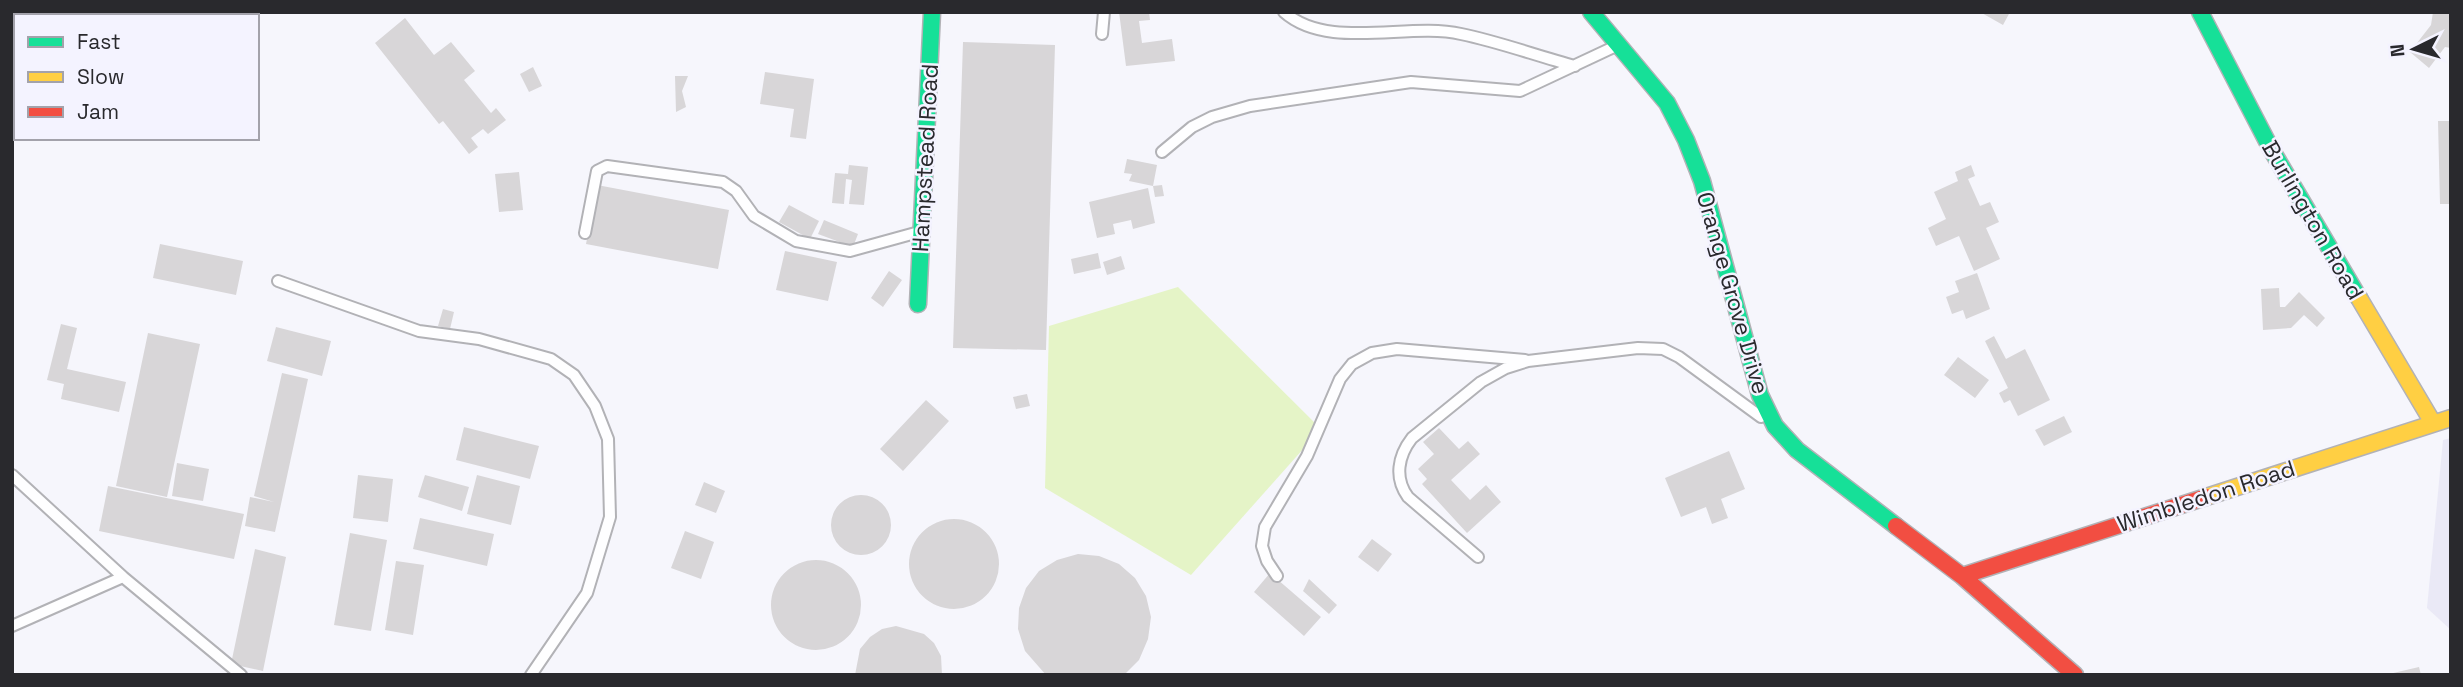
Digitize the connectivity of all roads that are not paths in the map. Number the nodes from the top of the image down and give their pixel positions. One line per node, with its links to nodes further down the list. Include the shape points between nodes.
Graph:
1 (932, 12): 10 (street, Hampstead Road)
2 (1104, 12): 6 (lane)
3 (1284, 12): 8 (lane, via 1296,23 1330,30 1460,33)
4 (1591, 12): 7 (street, Orange Grove Drive)
5 (2200, 12): 16 (street, Burlington Road, via 2271,149)
6 (1102, 34)
7 (1618, 45): 8 (lane); 17 (street, Orange Grove Drive, via 1667,103 1686,140 1702,181 1760,395)
8 (1575, 66): 9 (lane, via 1520,92 1411,82 1250,106 1192,127)
9 (1162, 152)
10 (922, 232): 11 (lane, via 850,251 796,241 754,216 736,191 723,183 607,166 597,171); 13 (street, Hampstead Road)
11 (585, 233)
12 (278, 281): 25 (lane, via 419,331 479,339 551,359 574,375 595,406 608,439 610,517 587,593)
13 (918, 304)
14 (1528, 361): 17 (lane, via 1663,349); 19 (lane, via 1481,382 1460,398 1412,438 1399,463 1401,488 1408,497); 20 (lane, via 1396,349 1352,363 1340,379 1307,456 1265,527 1262,546)
15 (2451, 418): 16 (street, Wimbledon Road)
16 (2433, 423): 21 (street, Wimbledon Road)
17 (1775, 426): 21 (street, Orange Grove Drive, via 1797,450)
18 (12, 475): 22 (lane)
19 (1478, 557)
20 (1277, 576)
21 (1962, 576): 26 (street, Orange Grove Drive)
22 (123, 577): 23 (lane); 24 (lane)
23 (12, 626)
24 (241, 675)
25 (531, 675)
26 (2075, 675)

